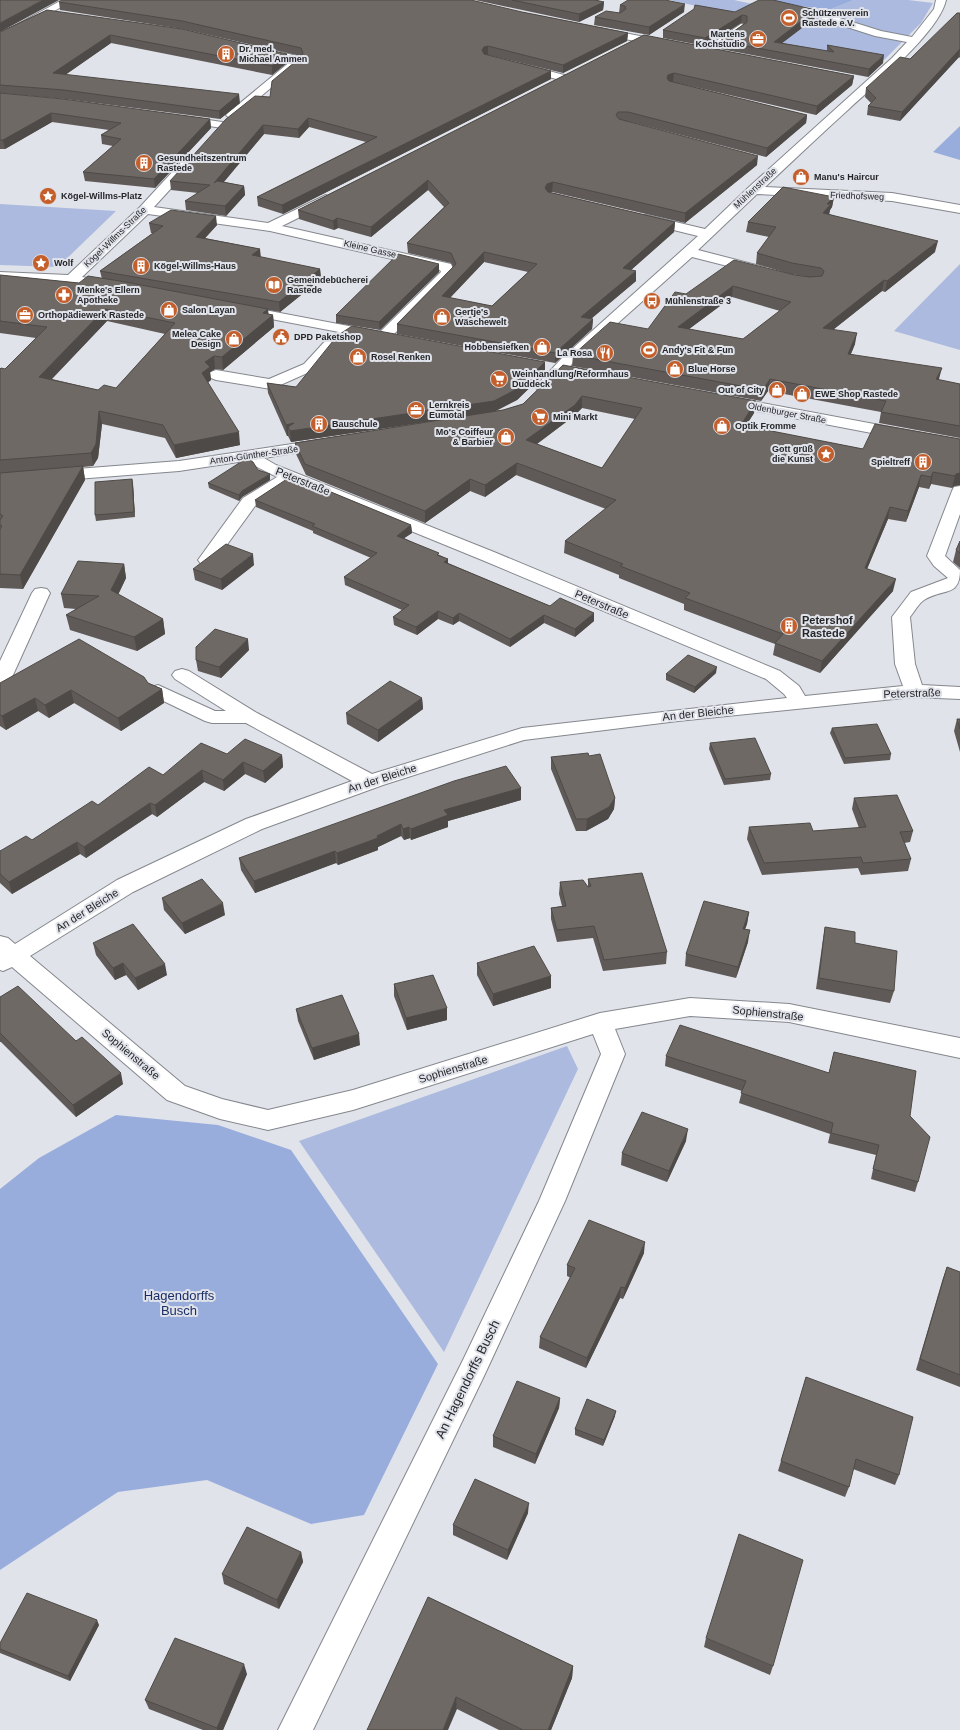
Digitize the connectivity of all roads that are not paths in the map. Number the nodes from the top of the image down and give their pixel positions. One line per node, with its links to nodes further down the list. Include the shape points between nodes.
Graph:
1 (48, 0): 3 (street)
2 (941, 0): 12 (street, Mühlenstraße, via 932,20)
3 (68, 1): 4 (street)
4 (48, 13): 5 (street); 10 (street)
5 (62, 15)
6 (826, 17): 12 (street, via 879,34)
7 (741, 26): 16 (street, via 703,51)
8 (588, 29): 11 (street)
9 (663, 32): 11 (street)
10 (0, 38)
11 (646, 40): 13 (street); 15 (street)
12 (914, 40): 19 (street, Mühlenstraße)
13 (678, 46)
14 (251, 48): 24 (street, via 287,56 296,59 297,62)
15 (620, 50)
16 (722, 55)
17 (511, 64): 20 (street, via 568,76)
18 (854, 80): 19 (street)
19 (870, 83): 23 (street, Mühlenstraße)
20 (550, 85)
21 (168, 117): 24 (street)
22 (811, 119): 23 (street)
23 (826, 123): 28 (street, Mühlenstraße)
24 (222, 125): 25 (street)
25 (212, 136)
26 (201, 148): 32 (street, Kögel-Willms-Straße)
27 (765, 162): 28 (street)
28 (780, 166): 29 (street, Mühlenstraße)
29 (753, 190): 31 (street, Friedhofsweg, via 892,197 922,200); 35 (street, Mühlenstraße)
30 (336, 194): 34 (street)
31 (960, 209)
32 (145, 210): 34 (street); 39 (street, Kögel-Willms-Straße)
33 (630, 216): 35 (street)
34 (270, 226): 43 (street, Kleine Gasse, via 446,267 448,273)
35 (708, 234): 36 (street, Mühlenstraße)
36 (689, 252): 37 (street); 46 (street, Mühlenstraße, via 560,369)
37 (774, 274)
38 (0, 276): 39 (street)
39 (71, 280): 40 (street)
40 (122, 288)
41 (232, 308): 42 (street)
42 (350, 330): 43 (street); 45 (street, via 332,342 309,367 271,384)
43 (384, 336): 44 (street)
44 (399, 339)
45 (216, 374)
46 (532, 398)
47 (710, 398): 49 (street, Oldenburger Straße)
48 (340, 442): 50 (street, Anton-Günther-Straße)
49 (960, 445)
50 (248, 456): 51 (street, Peterstraße); 52 (street, Anton-Günther-Straße, via 178,466)
51 (290, 476): 54 (street, via 249,502); 61 (street, Peterstraße, via 773,675 792,690)
52 (0, 480)
53 (960, 491): 59 (street, via 936,556 939,564 953,572 953,580 936,590 918,596 901,617 905,664)
54 (207, 560)
55 (41, 593): 57 (street)
56 (182, 675): 62 (street)
57 (0, 678)
58 (158, 691): 62 (street, via 212,717)
59 (914, 691): 60 (street, Peterstraße); 61 (street, Peterstraße)
60 (960, 693)
61 (799, 702): 63 (street, An der Bleiche, via 522,734)
62 (250, 717): 63 (street)
63 (370, 782): 64 (street, An der Bleiche, via 254,824 125,886)
64 (5, 954): 65 (street, Sophienstraße, via 176,1092 220,1109 268,1120 368,1095)
65 (600, 1022): 66 (street, Sophienstraße, via 690,1007 789,1013); 67 (street, An Hagendorffs Busch, via 613,1054 552,1201)
66 (960, 1048)
67 (295, 1730)

